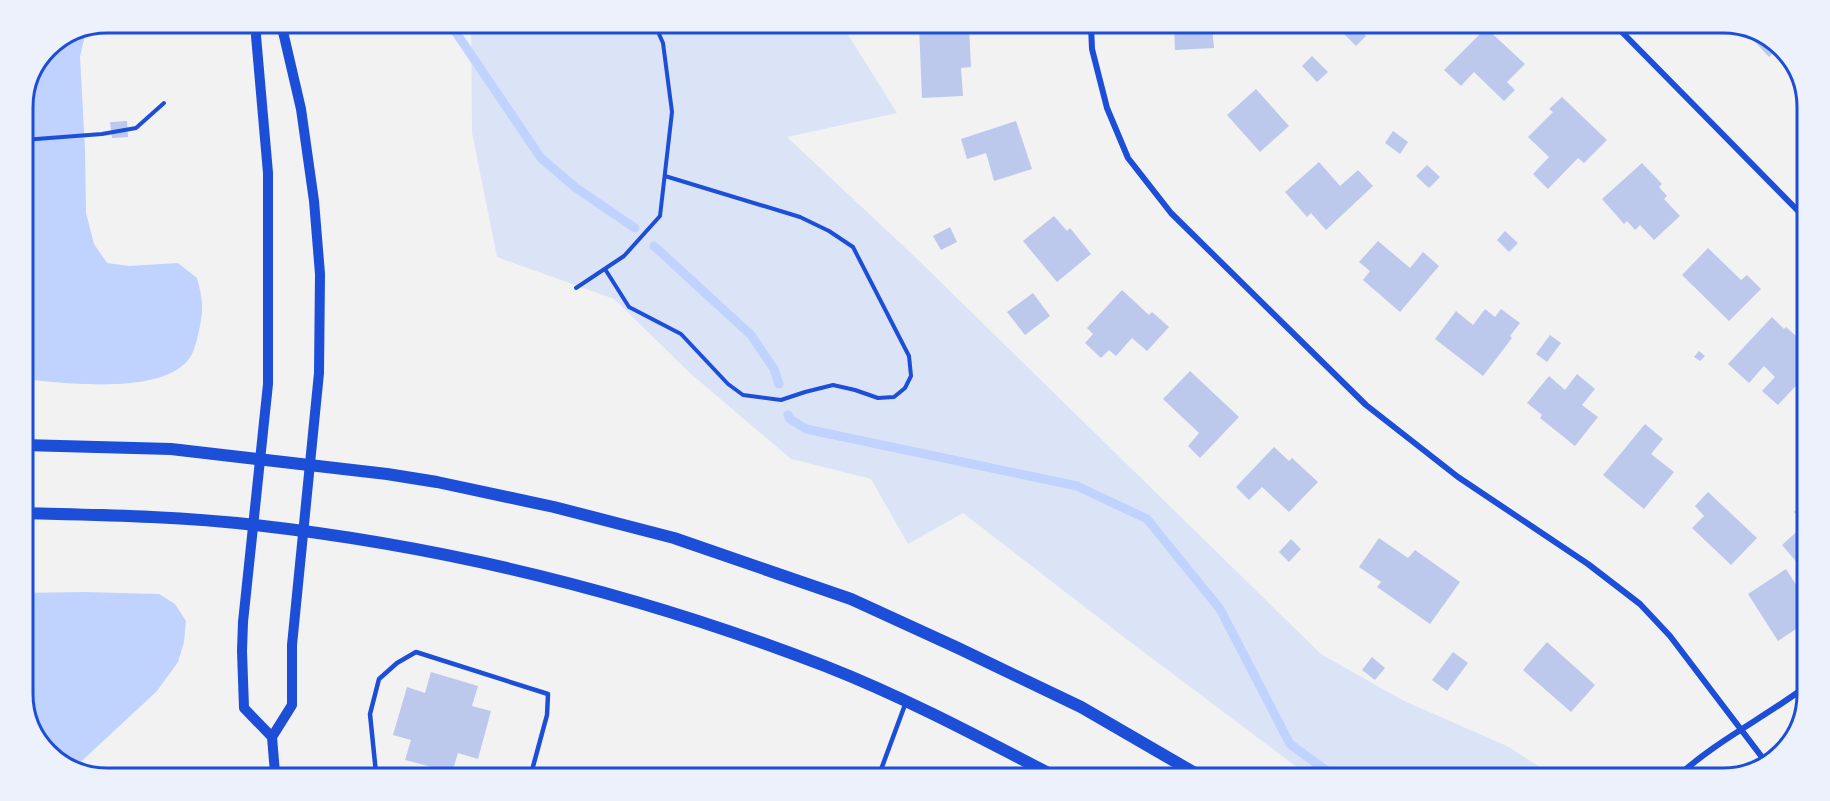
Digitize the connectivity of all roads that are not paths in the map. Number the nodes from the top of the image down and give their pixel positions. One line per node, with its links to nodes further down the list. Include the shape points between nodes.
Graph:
1 (256, 33): 7 (street, via 268,173 269,264 268,384)
2 (283, 33): 8 (street, via 301,109 320,274 319,373)
3 (1091, 33): 14 (street, via 1107,108 1128,158 1171,213 1365,405 1458,477 1588,564 1640,604 1670,636)
4 (1623, 33): 5 (street)
5 (1797, 210)
6 (33, 445): 7 (main road, via 171,449)
7 (260, 458): 8 (main road); 10 (street)
8 (310, 465): 11 (street); 22 (main road, via 407,477 519,499 603,518 737,558 851,599 958,648 1081,707)
9 (33, 513): 10 (main road)
10 (254, 525): 11 (main road); 15 (street, via 242,651 244,708)
11 (303, 532): 13 (main road, via 449,555 556,580 740,635); 15 (street, via 292,645 292,705)
12 (1797, 693): 14 (street)
13 (906, 701): 20 (lane); 21 (main road)
14 (1741, 729): 16 (street); 23 (street)
15 (272, 737): 17 (street)
16 (1762, 757)
17 (275, 768)
18 (375, 768): 19 (lane, via 369,714 379,679 416,652 548,694 547,715)
19 (533, 768)
20 (882, 768)
21 (1038, 768)
22 (1186, 768)
23 (1687, 768)

